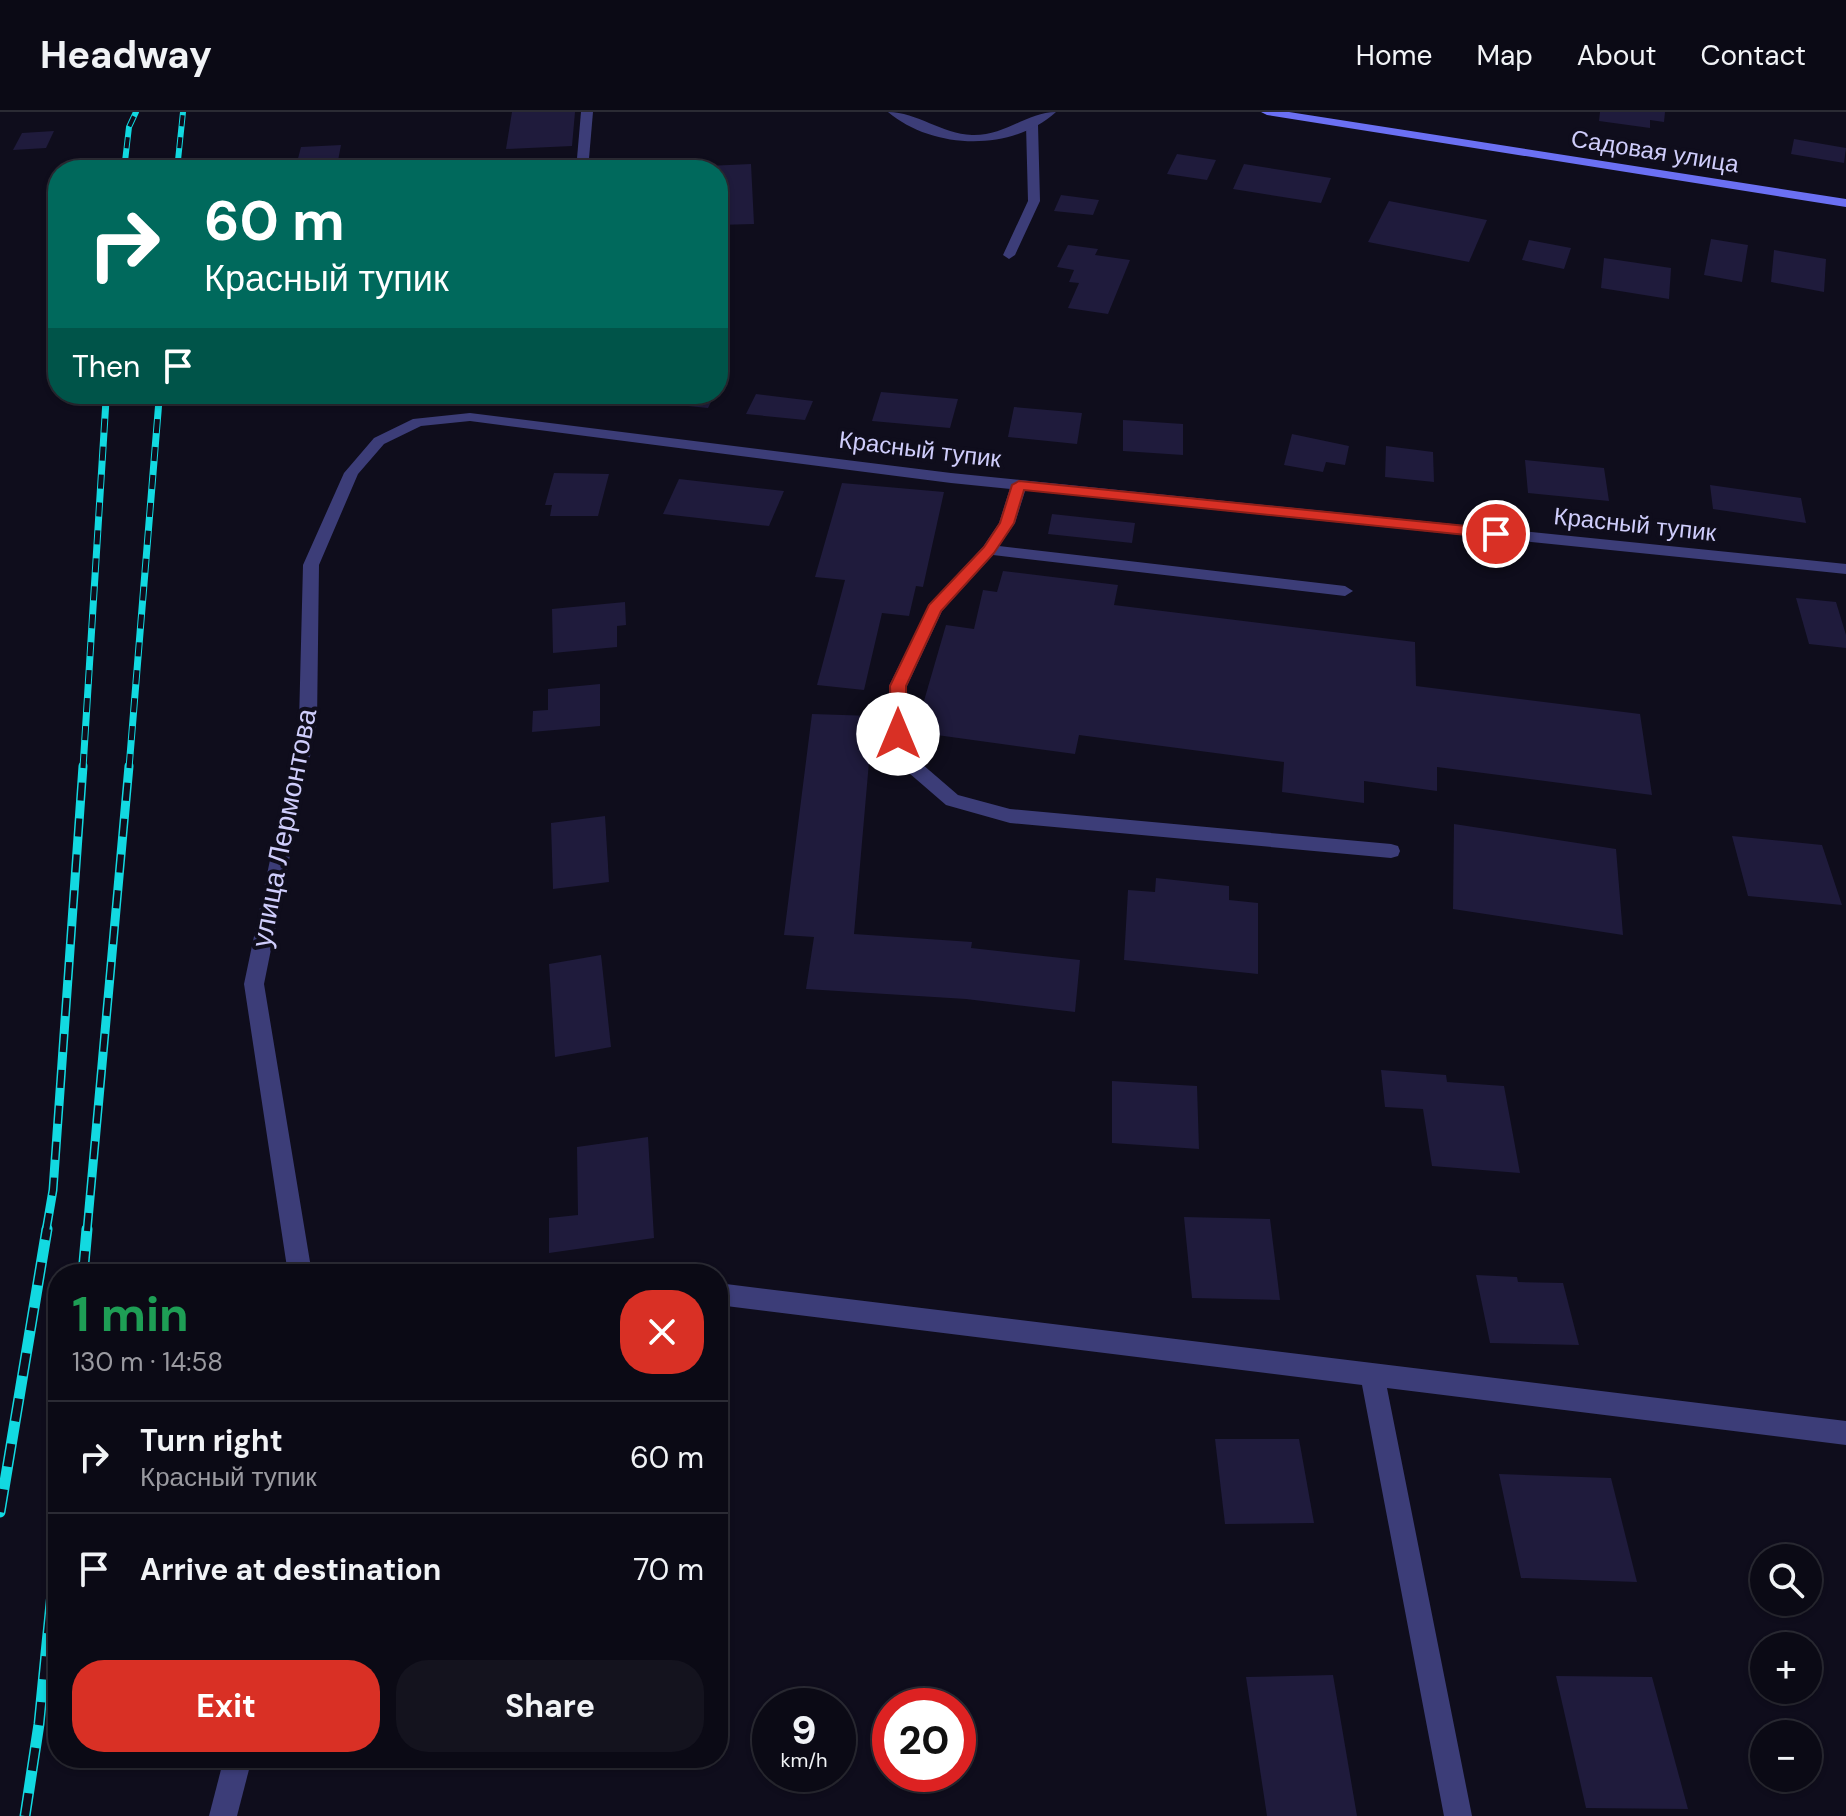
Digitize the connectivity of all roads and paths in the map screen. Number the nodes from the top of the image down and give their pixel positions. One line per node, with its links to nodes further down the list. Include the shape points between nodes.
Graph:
1 (587, 112): 6 (street)
2 (894, 112): 5 (street, via 925,129 964,140 1003,137)
3 (1050, 112): 5 (street)
4 (1267, 112): 7 (main road, Садовая улица)
5 (1032, 125): 8 (street, via 1034,201)
6 (583, 160)
7 (1846, 203)
8 (1009, 255)
9 (418, 422): 10 (street, Красный тупик, via 470,417); 15 (street, улица Лермонтова, via 379,441 351,473 311,565 308,722 254,984)
10 (1019, 485): 11 (street, via 1007,523); 12 (street, Красный тупик)
11 (989, 550): 13 (street); 14 (street, via 935,609 898,686 898,734 915,768 952,800 1010,816)
12 (1846, 569)
13 (1345, 591)
14 (1391, 851)
15 (298, 1264)
16 (728, 1295): 17 (street)
17 (1372, 1375): 18 (street); 21 (street)
18 (1846, 1433)
19 (235, 1768): 20 (street)
20 (223, 1816)
21 (1458, 1816)

